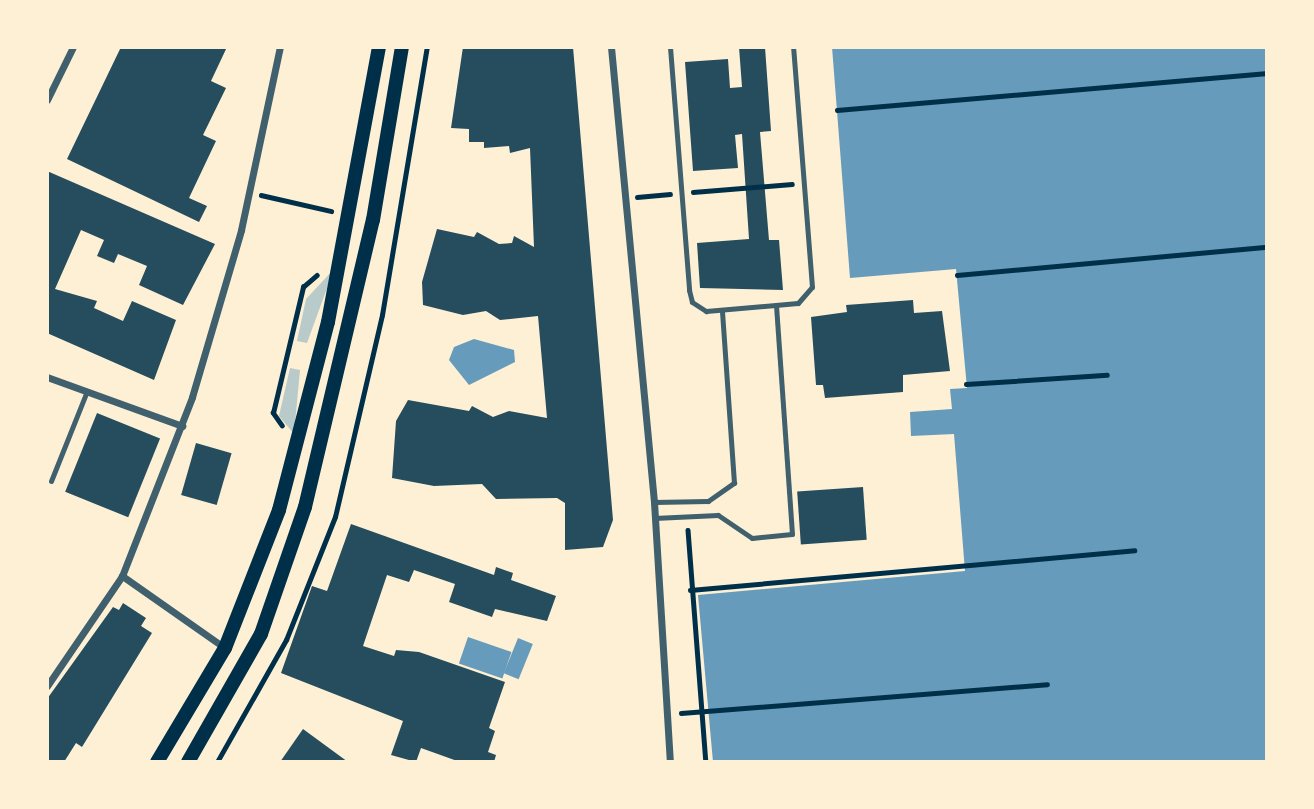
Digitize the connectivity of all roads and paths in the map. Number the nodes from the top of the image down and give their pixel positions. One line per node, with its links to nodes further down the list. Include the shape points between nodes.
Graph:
1 (73, 47): 9 (street)
2 (280, 47): 13 (street)
3 (379, 47): 37 (main road, via 315,378 279,510)
4 (402, 47): 43 (main road, via 373,220 304,507 261,634)
5 (611, 47): 15 (street)
6 (670, 47): 23 (lane, via 689,290 698,308)
7 (793, 47): 11 (lane)
8 (1267, 74): 10 (path)
9 (47, 100)
10 (837, 110)
11 (804, 182): 12 (path); 22 (lane, via 812,287 798,303)
12 (696, 191)
13 (250, 192): 17 (path); 28 (street)
14 (666, 194): 15 (path)
15 (626, 198): 31 (street)
16 (339, 203): 17 (path)
17 (337, 213): 18 (path)
18 (334, 224)
19 (1267, 247): 21 (path)
20 (324, 269): 29 (path, via 303,287 273,413)
21 (957, 275)
22 (776, 307): 23 (lane); 32 (lane, via 792,534 752,538 718,515)
23 (722, 310): 31 (lane, via 734,483 708,500)
24 (1107, 375): 26 (path)
25 (47, 376): 27 (street)
26 (966, 384)
27 (87, 391): 28 (street); 30 (lane)
28 (182, 426): 35 (street)
29 (286, 432)
30 (51, 481)
31 (654, 502): 33 (street)
32 (688, 516): 33 (lane); 36 (path)
33 (654, 517): 44 (street)
34 (1134, 550): 36 (path)
35 (122, 576): 37 (street); 39 (street)
36 (690, 590): 40 (path)
37 (225, 648): 42 (main road)
38 (1047, 684): 40 (path)
39 (47, 686)
40 (701, 712): 41 (path); 45 (path)
41 (683, 713)
42 (156, 762)
43 (188, 762)
44 (670, 762)
45 (706, 762)

